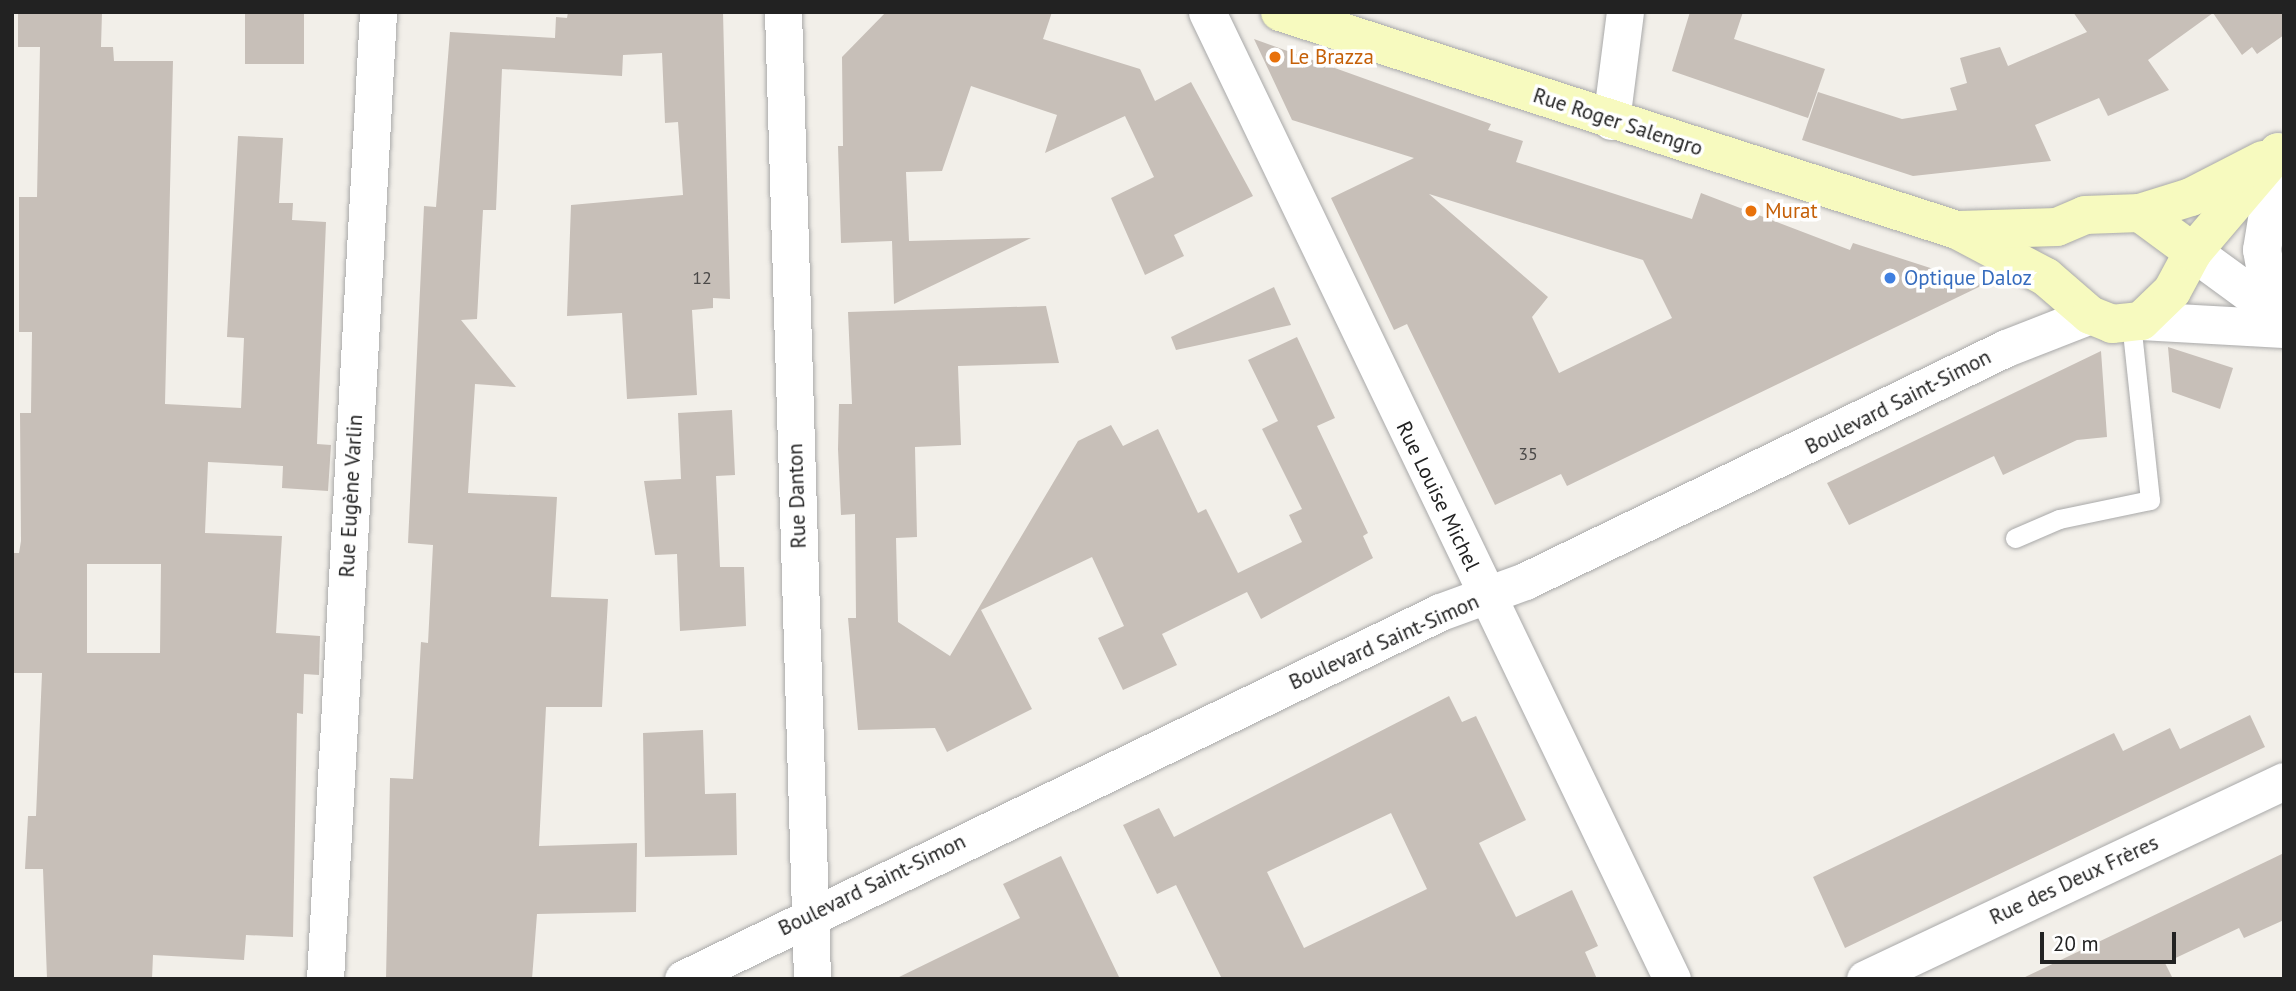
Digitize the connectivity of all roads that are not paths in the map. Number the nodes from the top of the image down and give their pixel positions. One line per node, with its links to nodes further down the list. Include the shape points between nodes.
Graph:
1 (378, 12): 20 (street, Rue Eugène Varlin)
2 (783, 12): 19 (street, Rue Danton)
3 (1207, 12): 17 (street, Rue Louise Michel)
4 (1280, 12): 6 (main road, Rue Roger Salengro)
5 (1625, 12): 6 (street)
6 (1611, 121): 10 (main road, Rue Roger Salengro)
7 (2281, 150): 8 (main road, via 2191,197); 11 (main road); 14 (street, via 2262,250)
8 (2140, 213): 9 (main road, via 2085,215); 11 (main road)
9 (2057, 227): 10 (main road, Rue Roger Salengro); 12 (main road)
10 (1957, 230): 12 (main road, Rue Roger Salengro)
11 (2193, 252): 14 (street); 15 (main road, via 2172,291)
12 (2046, 277): 13 (main road)
13 (2090, 315): 15 (main road, via 2112,324); 17 (street, Boulevard Saint-Simon, via 2006,348)
14 (2280, 320): 15 (street)
15 (2136, 321): 16 (lane, via 2150,500 2059,519)
16 (2015, 538)
17 (1486, 597): 19 (street, Boulevard Saint-Simon, via 1427,618); 23 (street, Rue Louise Michel)
18 (2284, 781): 24 (street, Rue des Deux Frères)
19 (810, 915): 21 (street, Boulevard Saint-Simon); 22 (street, Rue Danton)
20 (325, 979)
21 (683, 979)
22 (812, 979)
23 (1672, 979)
24 (1865, 979)

